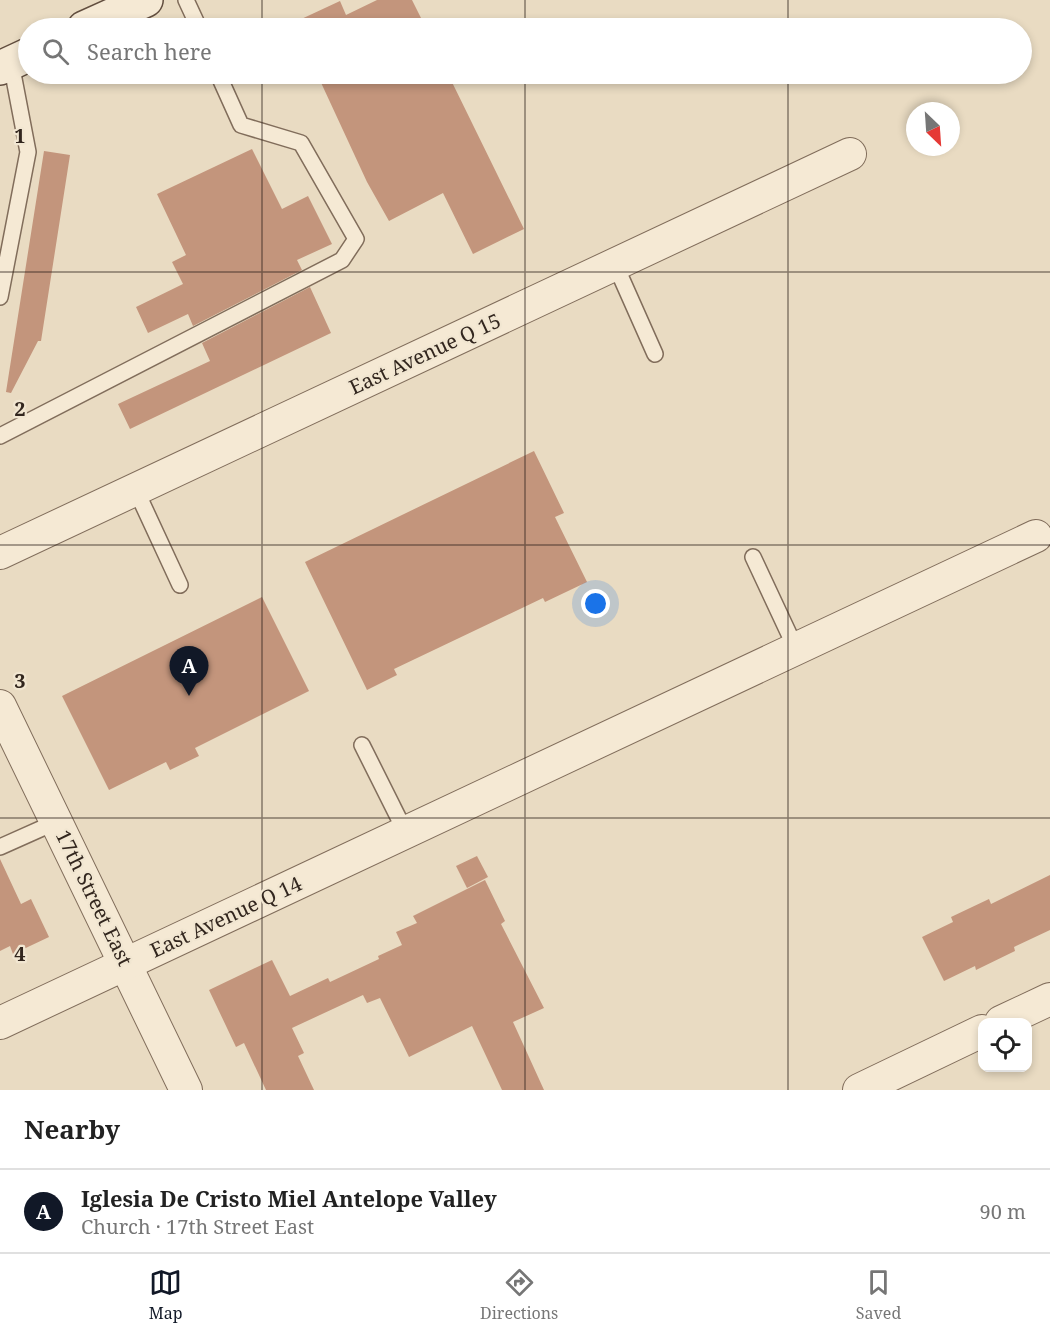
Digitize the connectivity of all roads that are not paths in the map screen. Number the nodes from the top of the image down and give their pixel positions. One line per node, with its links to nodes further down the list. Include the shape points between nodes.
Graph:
1 (146, 0): 3 (main road)
2 (186, 0): 4 (lane)
3 (106, 18)
4 (194, 18)
5 (13, 62): 9 (lane, via 28,152)
6 (223, 84): 11 (lane, via 241,125 301,142 356,239 342,260)
7 (850, 153): 8 (street, East Avenue Q 15)
8 (615, 264): 10 (lane); 12 (street, East Avenue Q 15)
9 (0, 297)
10 (656, 354)
11 (0, 436)
12 (136, 490): 14 (street, East Avenue Q 15); 16 (lane)
13 (1036, 536): 17 (street, East Avenue Q 14)
14 (0, 553)
15 (753, 557): 17 (lane)
16 (180, 585)
17 (796, 649): 21 (street, East Avenue Q 14)
18 (0, 706): 20 (street, 17th Street East)
19 (362, 745): 21 (lane)
20 (56, 822): 22 (lane); 23 (street, 17th Street East)
21 (406, 833): 23 (street, East Avenue Q 14)
22 (0, 847)
23 (126, 964): 26 (street, East Avenue Q 14); 29 (street, 17th Street East)
24 (1050, 999): 25 (street)
25 (1011, 1018)
26 (0, 1023)
27 (978, 1034): 28 (street)
28 (904, 1080): 30 (street)
29 (186, 1090)
30 (859, 1090)

